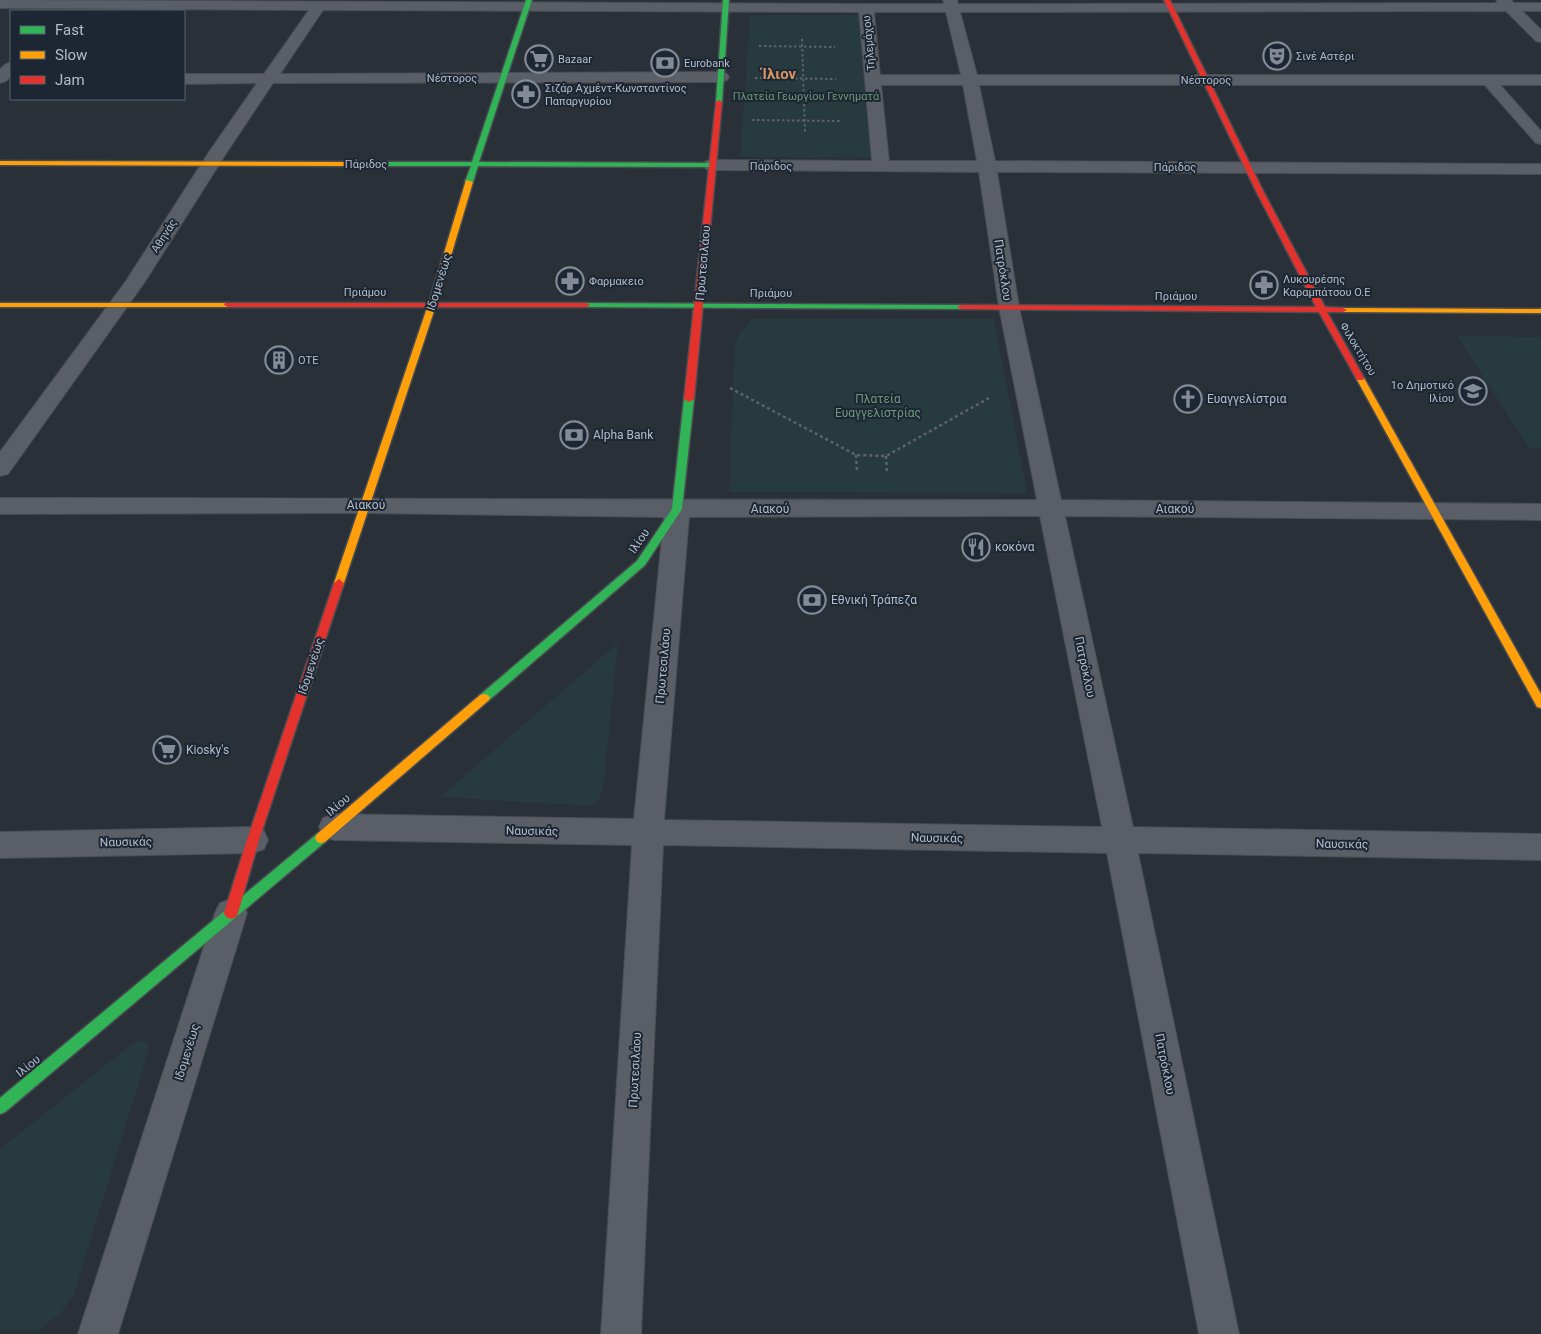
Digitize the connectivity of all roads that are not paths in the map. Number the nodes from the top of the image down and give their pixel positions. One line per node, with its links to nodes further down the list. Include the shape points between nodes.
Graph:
1 (321, 3): 4 (street); 8 (street); 17 (street, Αθηνάς)
2 (1506, 3): 7 (street); 9 (street); 11 (street)
3 (0, 4): 8 (street)
4 (528, 4): 5 (street); 13 (street, Ιδομενέως)
5 (725, 4): 10 (street); 14 (street, Πρωτεσιλάου)
6 (951, 4): 7 (street); 10 (street); 18 (street, Πατρόκλου)
7 (1170, 4): 20 (street, Φιλοκτήτου)
8 (72, 5)
9 (1541, 7)
10 (866, 8): 19 (street, Τηλεμάχου)
11 (1541, 38)
12 (10, 67): 15 (street)
13 (504, 77): 14 (street, Νέστορος); 17 (street, Νέστορος); 26 (street, Ιδομενέως)
14 (721, 77): 27 (street, Πρωτεσιλάου)
15 (0, 78)
16 (185, 79): 17 (street, Νέστορος)
17 (268, 79): 25 (street, Αθηνάς)
18 (970, 79): 19 (street, Νέστορος); 20 (street, Νέστορος); 29 (street, Πατρόκλου)
19 (872, 80): 28 (street, Τηλεμάχου)
20 (1206, 80): 21 (street, Νέστορος); 30 (street, Φιλοκτήτου)
21 (1488, 80): 22 (street, Νέστορος); 23 (lane)
22 (1541, 80)
23 (1541, 140)
24 (0, 163): 25 (street, Πάριδος)
25 (211, 164): 26 (street, Πάριδος); 35 (street, Αθηνάς)
26 (474, 164): 27 (street, Πάριδος); 33 (street, Ιδομενέως)
27 (712, 165): 28 (street, Πάριδος); 34 (street, Πρωτεσιλάου)
28 (881, 166): 29 (street, Πάριδος)
29 (987, 166): 30 (street, Πάριδος); 36 (street, Πατρόκλου)
30 (1247, 167): 31 (street, Πάριδος); 37 (street, Φιλοκτήτου)
31 (1541, 169)
32 (0, 305): 35 (street, Πριάμου)
33 (432, 305): 34 (street, Πριάμου); 35 (street, Πριάμου); 40 (street, Ιδομενέως)
34 (699, 305): 36 (street, Πριάμου); 43 (street, Πρωτεσιλάου)
35 (117, 306): 39 (street, Αθηνάς)
36 (1009, 307): 37 (street, Πριάμου); 42 (street, Πατρόκλου)
37 (1320, 310): 38 (street, Πριάμου); 44 (street, Φιλοκτήτου)
38 (1541, 312)
39 (0, 469)
40 (365, 505): 41 (street, Αιακού); 43 (street, Αιακού); 49 (street, Ιδομενέως)
41 (0, 506)
42 (1052, 508): 43 (street, Αιακού); 44 (street, Αιακού); 50 (street, Πατρόκλου)
43 (677, 509): 47 (street, Ιλίου, via 641,563); 48 (street, Πρωτεσιλάου)
44 (1434, 510): 45 (street, Αιακού); 46 (street, Φιλοκτήτου)
45 (1541, 512)
46 (1541, 704)
47 (334, 827): 48 (street, Ναυσικάς); 53 (street, Ιλίου)
48 (648, 833): 50 (street, Ναυσικάς); 56 (street, Πρωτεσιλάου)
49 (253, 840): 51 (street, Ναυσικάς); 53 (street, Ιδομενέως)
50 (1120, 840): 52 (street, Ναυσικάς); 57 (street, Πατρόκλου)
51 (0, 845)
52 (1541, 847)
53 (231, 913): 54 (street, Ιλίου); 55 (street, Ιδομενέως)
54 (0, 1107)
55 (98, 1334)
56 (621, 1334)
57 (1219, 1334)

